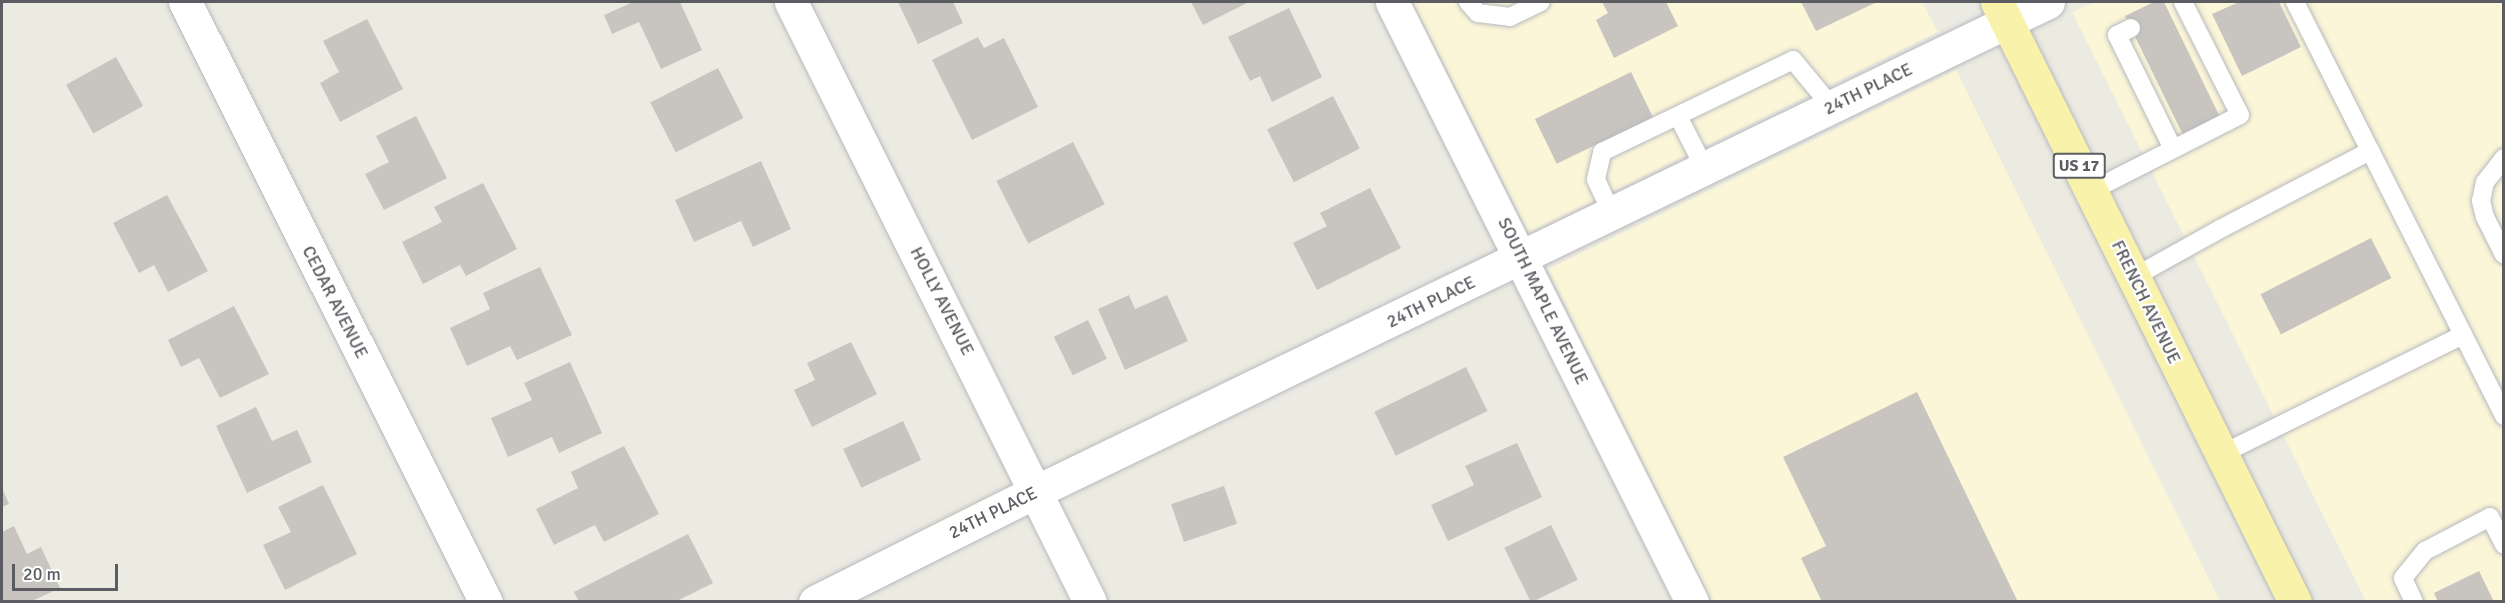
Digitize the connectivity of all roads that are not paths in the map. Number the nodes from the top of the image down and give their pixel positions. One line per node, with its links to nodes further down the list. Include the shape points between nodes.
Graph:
1 (185, 2): 27 (street, CEDAR AVENUE)
2 (791, 2): 25 (street, HOLLY AVENUE)
3 (1392, 2): 20 (street, SOUTH MAPLE AVENUE)
4 (1468, 2): 5 (lane, via 1478,14 1510,17)
5 (1541, 2)
6 (2048, 2): 9 (street, 24TH PLACE)
7 (2295, 2): 14 (lane)
8 (2178, 4): 13 (lane, via 2207,70 2240,115)
9 (2002, 12): 11 (street, 24TH PLACE); 17 (main road, FRENCH AVENUE / US 17)
10 (2131, 28): 13 (lane, via 2117,35 2138,60 2156,96)
11 (1832, 107): 12 (lane, via 1793,60); 16 (street, 24TH PLACE)
12 (1678, 116): 16 (lane); 18 (lane, via 1602,152 1596,179)
13 (2173, 148): 17 (lane)
14 (2370, 151): 21 (lane); 22 (lane)
15 (2504, 158): 19 (lane, via 2485,182 2481,201)
16 (1705, 169): 18 (street, 24TH PLACE)
17 (2091, 191): 21 (main road, FRENCH AVENUE / US 17)
18 (1612, 214): 20 (street, 24TH PLACE)
19 (2504, 255)
20 (1522, 258): 25 (street, 24TH PLACE); 30 (street, SOUTH MAPLE AVENUE)
21 (2134, 277): 24 (main road, FRENCH AVENUE / US 17)
22 (2463, 335): 23 (lane); 24 (lane)
23 (2504, 416)
24 (2222, 454): 31 (main road, FRENCH AVENUE / US 17)
25 (1037, 491): 28 (street, 24TH PLACE); 29 (street, HOLLY AVENUE)
26 (2504, 544): 32 (lane, via 2490,517 2425,551 2403,578)
27 (486, 602)
28 (814, 602)
29 (1090, 602)
30 (1692, 602)
31 (2295, 602)
32 (2414, 602)

